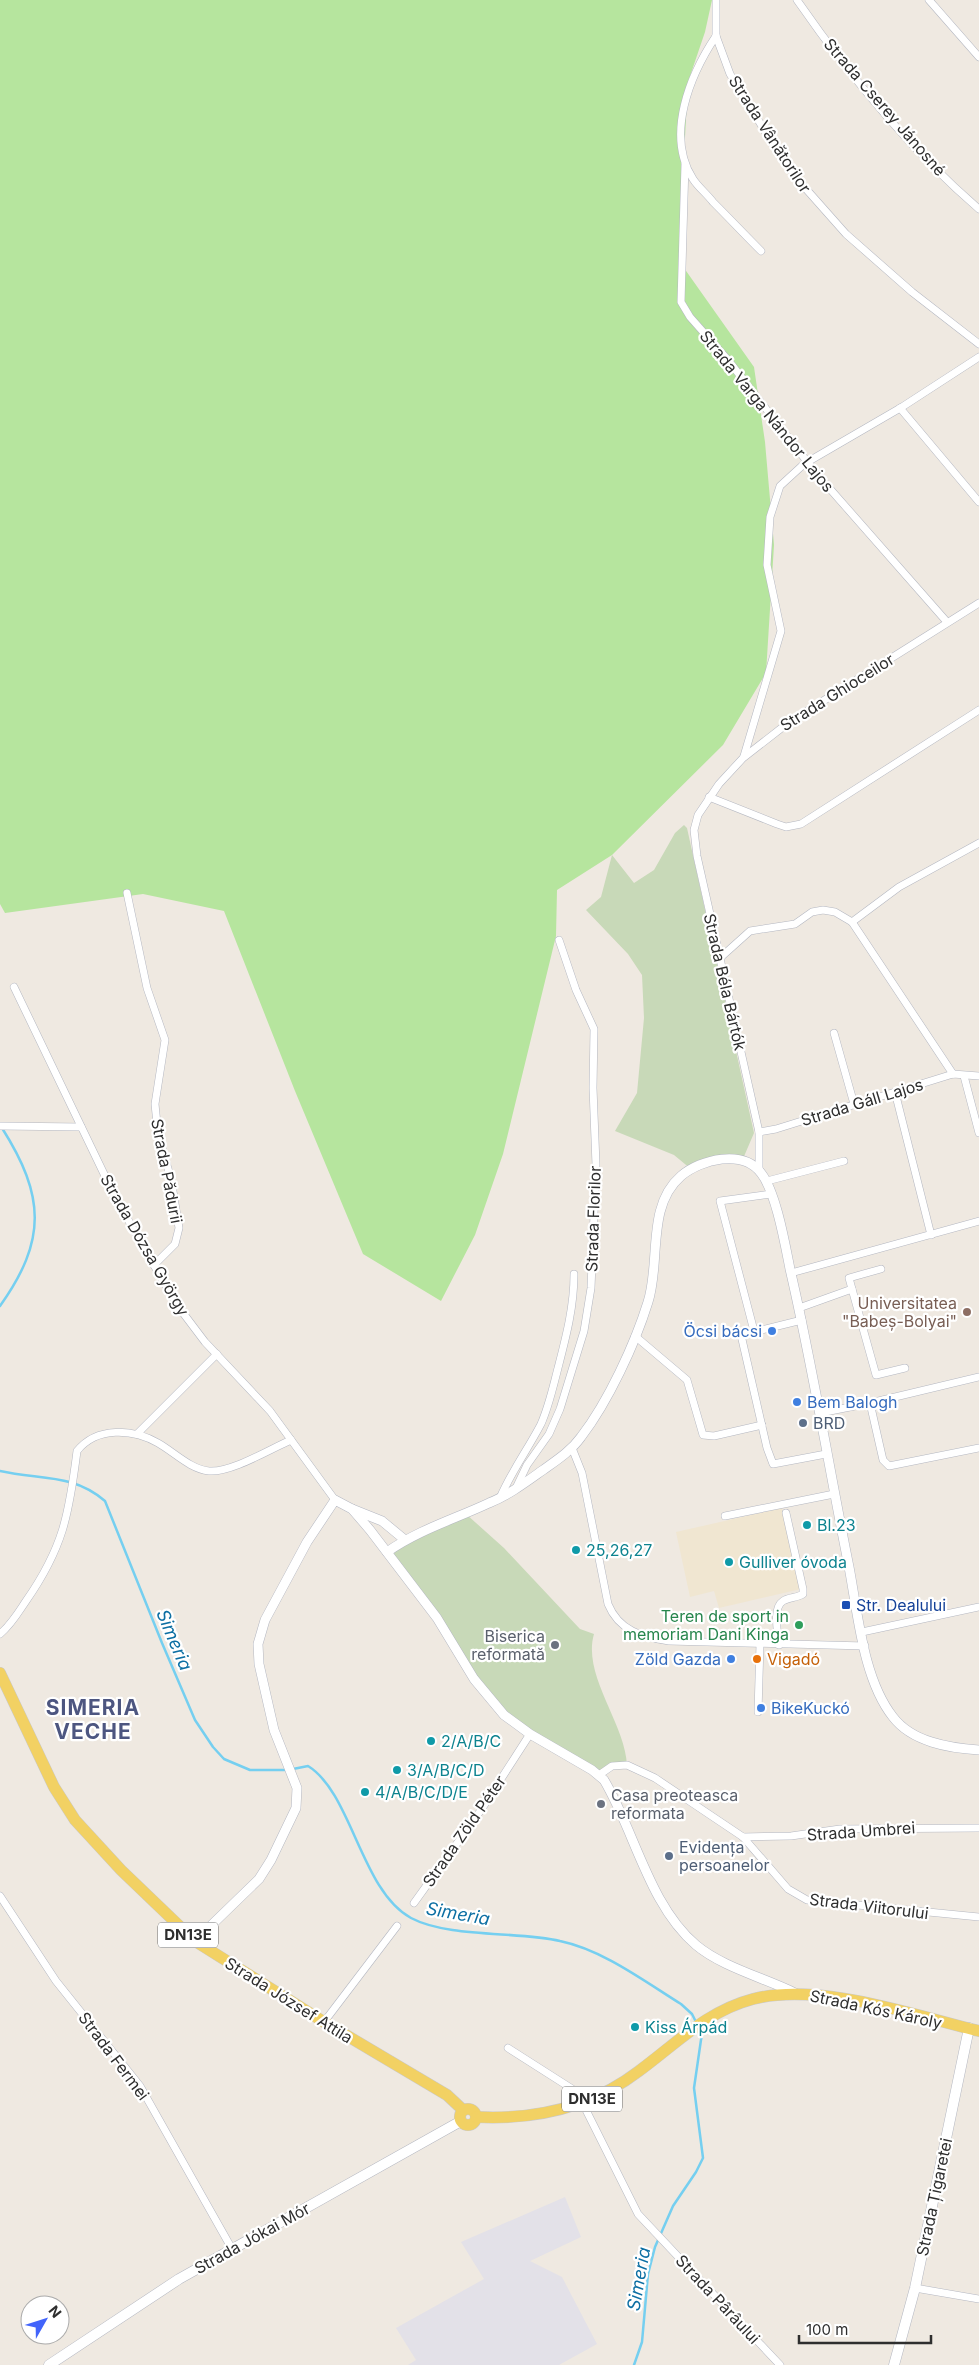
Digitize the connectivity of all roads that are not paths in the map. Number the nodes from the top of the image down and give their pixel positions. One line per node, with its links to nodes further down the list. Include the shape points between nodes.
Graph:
1 (716, 0): 4 (street, Strada Vânătorilor)
2 (797, 0): 7 (street, Strada Cserey Jánosné, via 891,119 927,160)
3 (930, 0): 5 (street)
4 (716, 36): 6 (street, via 701,59 686,100 681,147); 9 (street, Strada Vânătorilor, via 730,74 771,140 829,217 891,275)
5 (979, 57)
6 (685, 164): 8 (street, via 694,181); 12 (street, Strada Varga Nándor Lajos, via 681,302)
7 (979, 208)
8 (761, 251)
9 (979, 344)
10 (979, 357): 11 (street)
11 (900, 408): 12 (street); 13 (street)
12 (808, 462): 15 (street, Strada Varga Nándor Lajos); 17 (street, via 780,486 770,517 767,565 781,631)
13 (979, 502)
14 (979, 603): 15 (street, Strada Ghioceilor)
15 (947, 622): 17 (street, Strada Ghioceilor, via 788,722)
16 (979, 710): 18 (street, via 801,824 786,827)
17 (743, 758): 18 (street, Strada Ghioceilor)
18 (709, 797): 23 (street, Strada Béla Bártók, via 698,815 694,830)
19 (979, 843): 21 (street, via 899,888)
20 (128, 893): 41 (street, Strada Pădurii, via 147,988 165,1040 155,1104 158,1134 179,1228 175,1244)
21 (852, 922): 23 (street, via 835,912 812,912 795,924 750,931); 26 (street)
22 (560, 940): 61 (street, Strada Florilor, via 576,990 594,1029 596,1165 591,1288 584,1331 560,1409 549,1434 527,1465)
23 (720, 958): 33 (street, Strada Béla Bártók)
24 (14, 987): 32 (street, Strada Dózsa György)
25 (834, 1033): 30 (street)
26 (953, 1074): 27 (street, Strada Gáll Lajos); 29 (street, Strada Gáll Lajos)
27 (964, 1076): 28 (street, Strada Gáll Lajos); 34 (street)
28 (979, 1076)
29 (895, 1092): 30 (street, Strada Gáll Lajos); 40 (street)
30 (854, 1104): 33 (street, Strada Gáll Lajos)
31 (3, 1125): 32 (street)
32 (81, 1127): 41 (street, Strada Dózsa György)
33 (759, 1132): 36 (street, Strada Béla Bártók)
34 (979, 1133)
35 (844, 1160): 37 (street)
36 (759, 1169): 37 (street); 49 (street, via 742,1161 724,1159 691,1169 670,1188 659,1219 653,1286)
37 (767, 1181): 38 (street)
38 (771, 1194): 43 (street); 48 (street, via 720,1201)
39 (979, 1221): 40 (street)
40 (931, 1235): 43 (street)
41 (154, 1265): 50 (street, Strada Dózsa György, via 177,1305)
42 (882, 1269): 45 (street, via 849,1278)
43 (791, 1273): 46 (street)
44 (574, 1274): 63 (street, Strada Florilor, via 570,1322 548,1405)
45 (852, 1289): 46 (street); 51 (street, via 876,1375)
46 (799, 1308): 47 (street)
47 (802, 1320): 48 (street); 54 (street)
48 (754, 1331): 55 (street, via 741,1335)
49 (635, 1336): 55 (street, via 687,1380 703,1435 714,1436); 58 (street, via 603,1403)
50 (217, 1354): 56 (street); 57 (street, Strada Dózsa György, via 270,1411)
51 (905, 1368)
52 (979, 1377): 53 (street)
53 (870, 1403): 54 (street); 59 (street, via 882,1460 889,1466)
54 (820, 1413): 60 (street)
55 (762, 1425): 60 (street, via 773,1464)
56 (137, 1434): 57 (street, via 208,1471 226,1468); 72 (street, via 108,1433 82,1445 78,1451 68,1514 50,1566 8,1628)
57 (291, 1440): 64 (street, Strada Dózsa György)
58 (572, 1448): 61 (street); 73 (street, via 582,1473 608,1604 618,1622 636,1634 652,1638)
59 (979, 1448)
60 (826, 1454): 62 (street)
61 (516, 1488): 63 (street)
62 (834, 1494): 67 (street); 71 (street)
63 (500, 1498): 68 (street)
64 (335, 1500): 65 (street); 87 (street, via 307,1542 265,1620 258,1644 269,1711 294,1777 298,1795 296,1808 265,1870)
65 (352, 1509): 68 (street, via 382,1521); 69 (street)
66 (786, 1513): 74 (street, via 803,1594 785,1600 777,1610)
67 (725, 1516)
68 (405, 1540): 69 (street)
69 (387, 1552): 78 (street, via 437,1618 485,1693 504,1715)
70 (979, 1606): 71 (street)
71 (862, 1632): 75 (street)
72 (0, 1634)
73 (760, 1644): 74 (street); 77 (street)
74 (779, 1645): 75 (street)
75 (865, 1646): 79 (street, via 878,1694 903,1728 930,1741)
76 (0, 1673): 87 (main road, Strada József Attila / DN13E, via 54,1787 75,1820)
77 (758, 1712)
78 (530, 1734): 80 (street); 84 (street, Strada Zöld Péter)
79 (979, 1750)
80 (599, 1775): 82 (street, Strada Viitorului, via 612,1766 627,1765 686,1797); 88 (street, via 612,1794 674,1922 708,1953)
81 (979, 1828): 82 (street, Strada Umbrei, via 840,1829 791,1836)
82 (743, 1837): 85 (street, Strada Viitorului, via 788,1888 807,1900)
83 (0, 1896): 94 (street, Strada Fermei, via 56,1980 140,2086)
84 (414, 1903)
85 (979, 1917)
86 (397, 1926): 89 (street)
87 (195, 1941): 89 (main road, Strada József Attila / DN13E)
88 (796, 1993): 90 (main road, Strada Kós Károly / DN13E, via 859,2002); 92 (main road, Strada Kós Károly / DN13E, via 741,2002 703,2020 639,2072)
89 (324, 2022): 93 (main road, Strada József Attila / DN13E, via 446,2095)
90 (974, 2030): 95 (main road, Strada Țigaretei)
91 (508, 2048): 92 (street, Strada Pârâului, via 569,2085)
92 (583, 2102): 93 (main road, Strada Kós Károly / DN13E, via 522,2116 476,2117 472,2110); 98 (street, Strada Pârâului, via 630,2201 645,2224)
93 (462, 2116): 94 (main road, Strada Jókai Mór)
94 (232, 2249): 97 (main road, Strada Jókai Mór, via 140,2304)
95 (916, 2288): 96 (street); 99 (main road, Strada Țigaretei)
96 (979, 2299)
97 (49, 2365)
98 (780, 2365)
99 (894, 2365)

